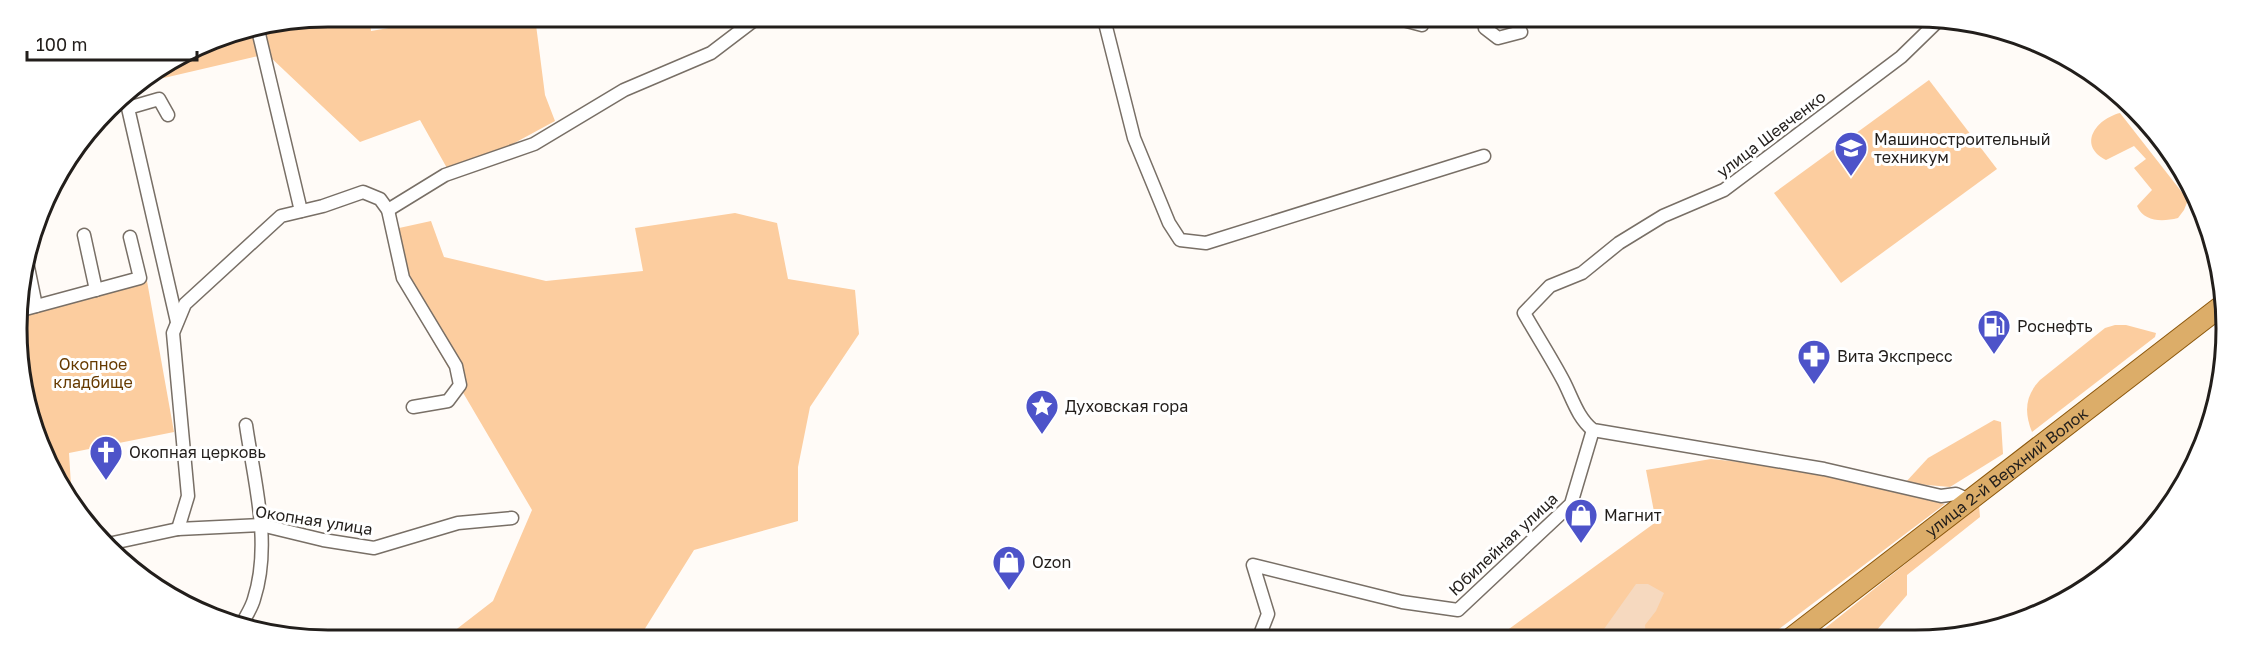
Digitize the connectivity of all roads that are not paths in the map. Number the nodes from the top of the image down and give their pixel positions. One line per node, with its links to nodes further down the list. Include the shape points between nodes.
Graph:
1 (745, 27): 9 (street, via 711,53 624,90 534,144 445,175)
2 (1106, 27): 8 (street, via 1134,138 1169,223 1180,240 1206,243)
3 (1485, 27): 5 (street, via 1498,38)
4 (1930, 28): 21 (street, улица Шевченко, via 1901,57 1724,190 1663,216 1619,243 1582,273 1550,286 1524,313 1584,423)
5 (1521, 32)
6 (259, 35): 10 (street)
7 (168, 116): 18 (street, via 159,99 128,108)
8 (1484, 156)
9 (388, 210): 10 (street, via 380,199 363,192); 19 (street, via 403,278 456,366 460,385 448,401)
10 (301, 212): 18 (street, via 281,216 185,304)
11 (84, 235): 14 (street)
12 (130, 237): 14 (street, via 140,278)
13 (31, 282): 15 (street)
14 (96, 290): 15 (street)
15 (36, 306): 16 (street)
16 (28, 308)
17 (2215, 311): 22 (main road, улица 2-й Верхний Волок)
18 (177, 322): 25 (street, via 173,333 188,496)
19 (413, 407)
20 (246, 425): 24 (street)
21 (1593, 430): 22 (street, via 1824,469 1941,496 1956,494); 28 (street, Юбилейная улица, via 1571,504 1458,610 1402,602 1253,565 1268,614)
22 (1969, 500): 29 (main road, улица 2-й Верхний Волок)
23 (512, 518): 24 (street, Окопная улица, via 458,523 374,548)
24 (261, 525): 25 (street, Окопная улица); 27 (street, via 261,562 254,599)
25 (178, 529): 26 (street, Окопная улица)
26 (115, 542)
27 (245, 618)
28 (1261, 630)
29 (1801, 630)

